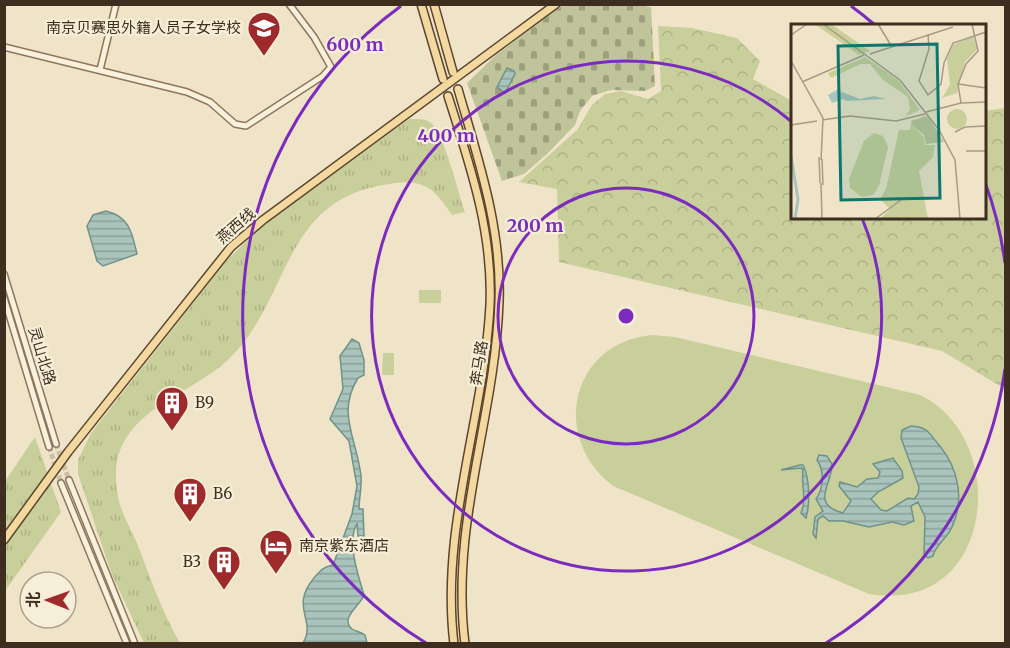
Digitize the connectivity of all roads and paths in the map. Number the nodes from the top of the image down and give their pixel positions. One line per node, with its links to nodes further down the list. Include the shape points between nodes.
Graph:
1 (116, 4): 7 (street)
2 (289, 4): 7 (street, via 331,67 251,124 235,124 198,96)
3 (421, 4): 9 (main road)
4 (434, 4): 8 (main road)
5 (556, 4): 18 (main road, 燕西线, via 231,247 68,452)
6 (4, 47): 7 (street)
7 (100, 70)
8 (453, 72)
9 (443, 80)
10 (458, 89): 22 (main road, 奔马路, via 494,220 500,279 493,365 462,548 460,602)
11 (448, 96): 21 (main road, 奔马路, via 479,196 490,284 487,335 454,540)
12 (4, 274): 13 (street, 灵山北路)
13 (7, 297): 14 (street, 灵山北路); 15 (street, 灵山北路)
14 (56, 444)
15 (49, 447)
16 (69, 480): 20 (street)
17 (61, 483): 19 (street)
18 (4, 540)
19 (127, 644)
20 (135, 644)
21 (454, 644)
22 (465, 644)

